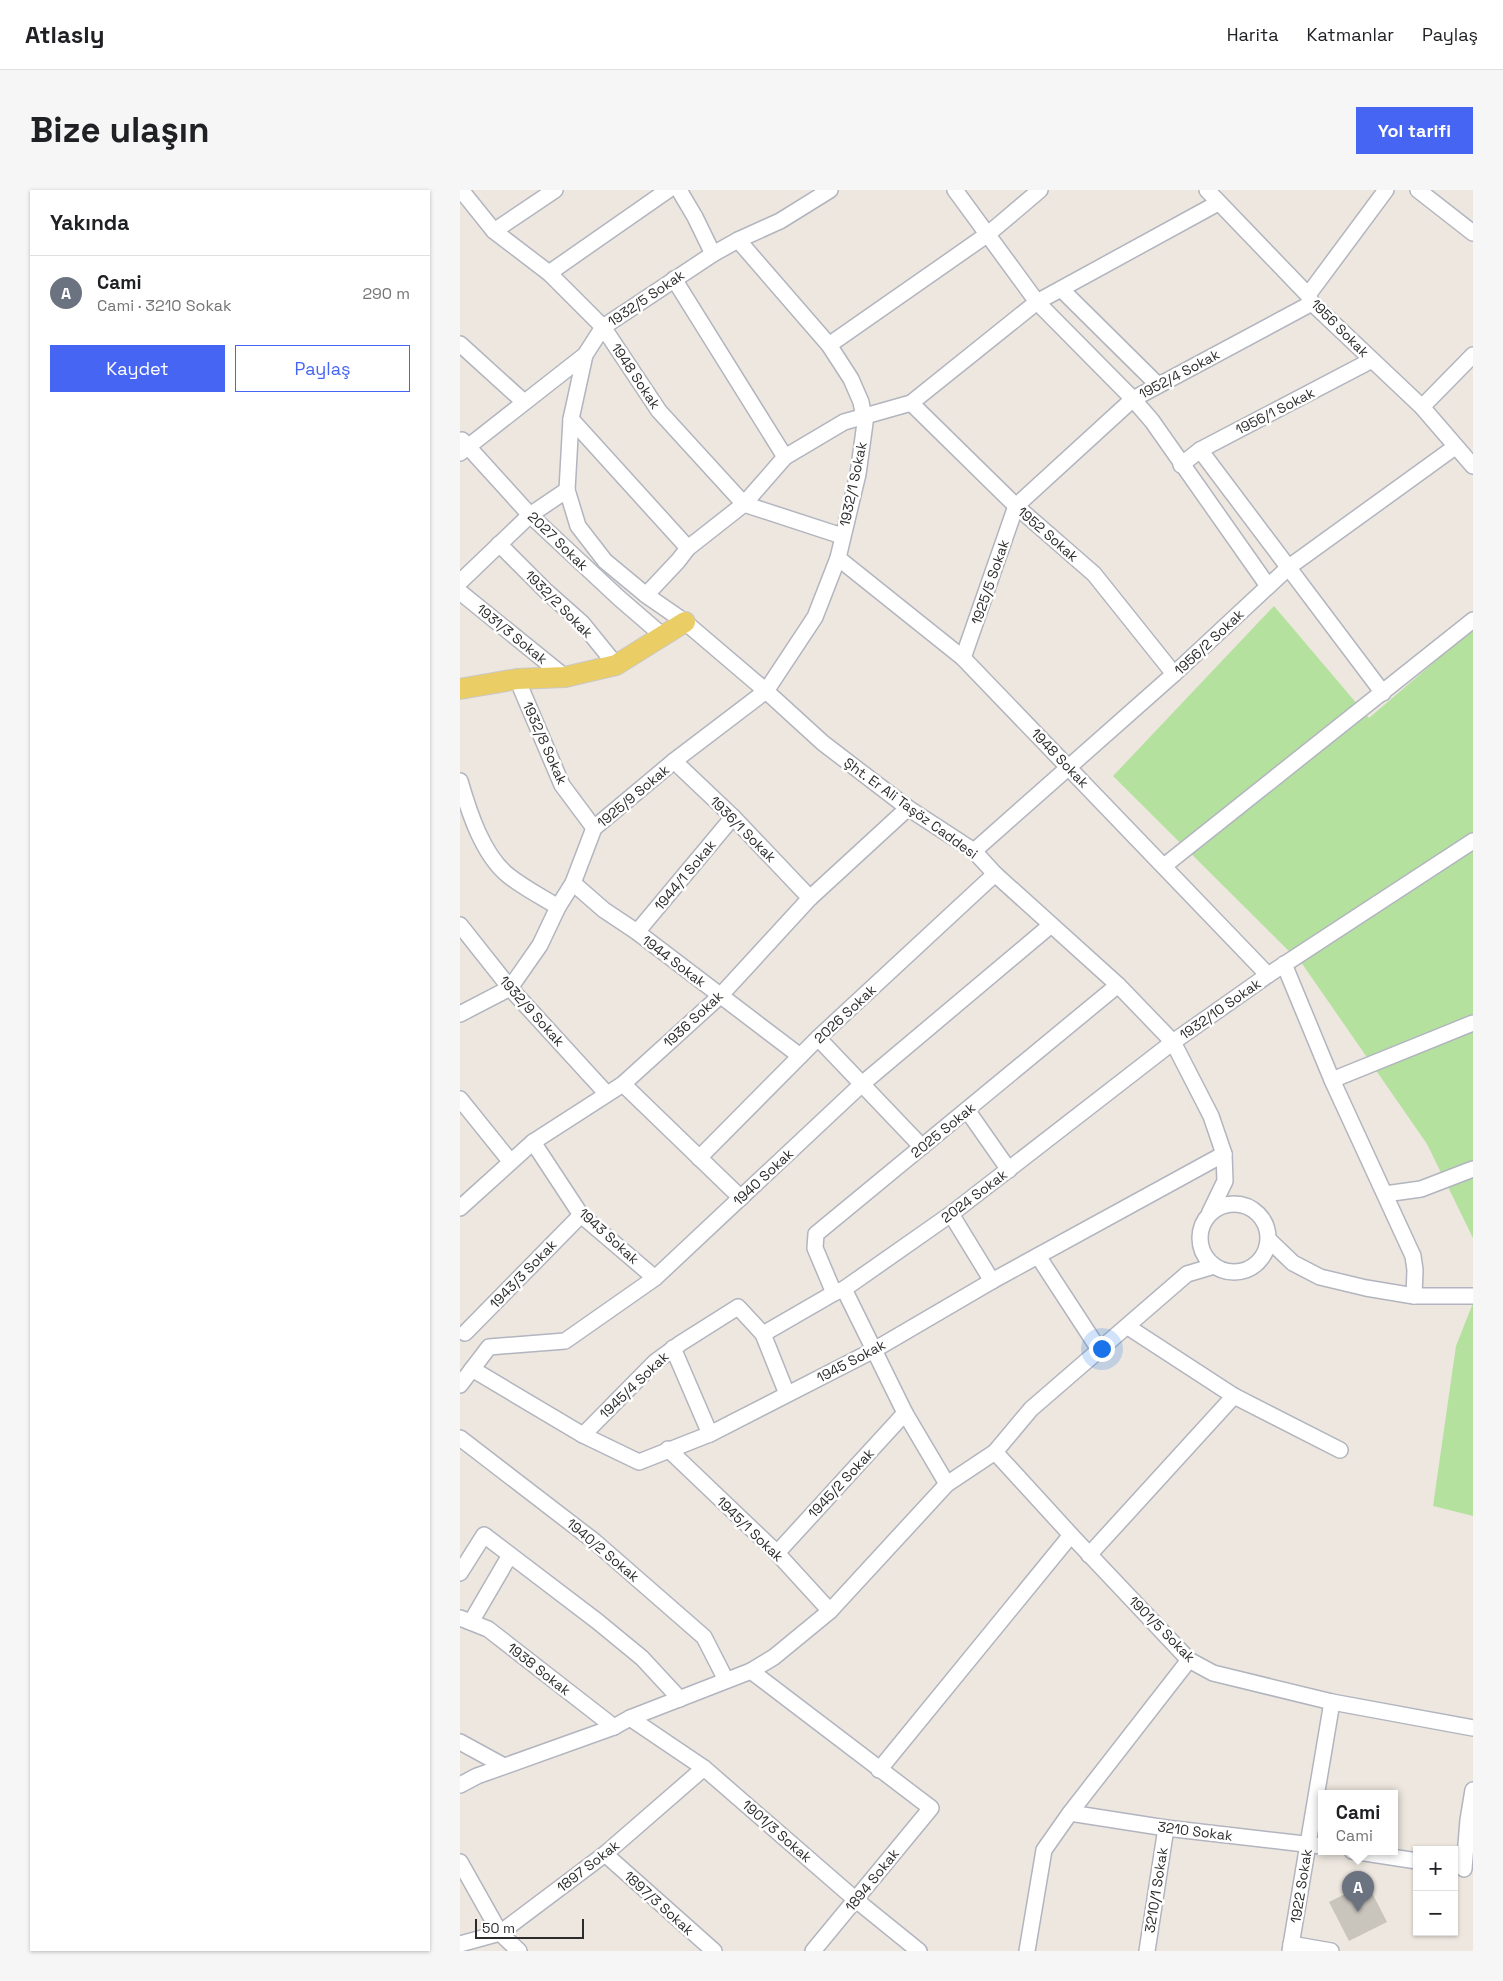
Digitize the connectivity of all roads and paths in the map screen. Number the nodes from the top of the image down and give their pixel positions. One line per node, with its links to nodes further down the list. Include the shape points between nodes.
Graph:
1 (461, 190): 12 (street, 1948 Sokak)
2 (554, 190): 12 (street)
3 (668, 190): 17 (street)
4 (679, 190): 16 (street)
5 (830, 190): 15 (street, 1932/5 Sokak, via 780,221)
6 (955, 190): 14 (street)
7 (1040, 190): 14 (street)
8 (1207, 190): 11 (street, 1956 Sokak)
9 (1386, 190): 20 (street)
10 (1418, 190): 13 (street)
11 (1218, 203): 19 (street); 20 (street, 1956 Sokak)
12 (494, 231): 17 (street, 1948 Sokak)
13 (1473, 233)
14 (988, 234): 21 (street); 24 (street)
15 (738, 240): 16 (street, 1932/5 Sokak); 24 (street, 1932/1 Sokak)
16 (713, 254): 18 (street, 1932/5 Sokak)
17 (549, 273): 22 (street, 1948 Sokak)
18 (674, 278): 22 (street, 1932/5 Sokak); 38 (street)
19 (1061, 289): 21 (street); 28 (street)
20 (1310, 299): 27 (street, 1956 Sokak); 28 (street, 1952/4 Sokak)
21 (1037, 302): 29 (street); 31 (street)
22 (603, 327): 25 (street, 1932/5 Sokak); 42 (street, 1948 Sokak, via 659,411)
23 (460, 344): 30 (street)
24 (829, 345): 33 (street, 1932/1 Sokak, via 851,380)
25 (585, 355): 30 (street, 1932/5 Sokak); 34 (street)
26 (1473, 355): 32 (street)
27 (1372, 360): 32 (street, 1956 Sokak); 37 (street, 1956/1 Sokak)
28 (1158, 385): 29 (street, 1952/4 Sokak)
29 (1133, 398): 39 (street); 43 (street, 1952/4 Sokak)
30 (524, 402): 35 (street, 1932/5 Sokak)
31 (911, 403): 33 (street); 43 (street, 1952 Sokak)
32 (1422, 407): 36 (street, 1956 Sokak)
33 (864, 418): 38 (street, via 844,422); 45 (street, 1932/1 Sokak, via 858,474)
34 (571, 419): 41 (street); 47 (street)
35 (463, 446): 44 (street, 2027 Sokak)
36 (1455, 447): 40 (street, 1956 Sokak); 49 (street, 1956/2 Sokak)
37 (1200, 450): 39 (street, 1956/1 Sokak); 49 (street)
38 (785, 458): 42 (street)
39 (1181, 465): 51 (street)
40 (1473, 466)
41 (566, 490): 44 (street); 53 (street, Şht. Er Ali Taşöz Caddesi, via 578,526 605,561)
42 (744, 504): 45 (street); 47 (street)
43 (1016, 506): 57 (street, 1925/5 Sokak); 59 (street, 1952 Sokak, via 1094,574)
44 (530, 515): 46 (street); 56 (street, 2027 Sokak)
45 (842, 536): 48 (street, 1932/1 Sokak)
46 (499, 544): 50 (street); 58 (street, 1932/2 Sokak, via 582,623)
47 (688, 548): 53 (street)
48 (838, 558): 57 (street, 1948 Sokak); 63 (street, 1932/1 Sokak, via 815,617)
49 (1289, 567): 51 (street, 1956/2 Sokak); 64 (street)
50 (460, 582)
51 (1268, 586): 59 (street, 1956/2 Sokak)
52 (460, 592): 60 (street, 1931/3 Sokak)
53 (646, 595): 55 (street, Şht. Er Ali Taşöz Caddesi)
54 (1473, 620): 64 (street)
55 (684, 622): 56 (main road); 63 (street, Şht. Er Ali Taşöz Caddesi)
56 (663, 636): 58 (main road)
57 (963, 658): 66 (street, 1948 Sokak)
58 (616, 665): 60 (main road)
59 (1174, 674): 66 (street, 1956/2 Sokak)
60 (565, 677): 61 (main road)
61 (517, 679): 62 (main road); 70 (street, 1932/8 Sokak, via 562,786)
62 (460, 689)
63 (766, 691): 65 (street, 1925/9 Sokak); 68 (street, Şht. Er Ali Taşöz Caddesi, via 823,743)
64 (1383, 693): 73 (street)
65 (674, 761): 69 (street, 1936/1 Sokak); 70 (street, 1925/9 Sokak)
66 (1069, 768): 72 (street, 1956/2 Sokak); 73 (street, 1948 Sokak)
67 (460, 781): 77 (street, via 471,817 487,850 508,875)
68 (908, 808): 72 (street, Şht. Er Ali Taşöz Caddesi); 76 (street, 1936 Sokak)
69 (733, 817): 76 (street, 1936/1 Sokak); 80 (street, 1944/1 Sokak)
70 (594, 828): 75 (street, 1925/9 Sokak)
71 (1473, 841): 81 (street, 1932/10 Sokak)
72 (974, 851): 74 (street, Şht. Er Ali Taşöz Caddesi)
73 (1164, 866): 82 (street, 1948 Sokak)
74 (994, 874): 79 (street, Şht. Er Ali Taşöz Caddesi); 88 (street, 2026 Sokak)
75 (573, 883): 77 (street, 1925/9 Sokak); 80 (street, 1944 Sokak, via 604,910)
76 (810, 898): 85 (street, 1936 Sokak)
77 (558, 907): 84 (street, 1925/9 Sokak, via 540,945)
78 (460, 926): 84 (street, 1932/9 Sokak)
79 (1051, 926): 83 (street, Şht. Er Ali Taşöz Caddesi); 93 (street, 1940 Sokak)
80 (638, 932): 85 (street, 1944 Sokak)
81 (1284, 964): 82 (street, 1932/10 Sokak); 91 (street)
82 (1268, 975): 89 (street, 1932/10 Sokak)
83 (1118, 985): 89 (street, Şht. Er Ali Taşöz Caddesi); 96 (street, 2025 Sokak)
84 (510, 988): 86 (street, 1925/9 Sokak); 94 (street, 1932/9 Sokak)
85 (720, 996): 90 (street, 1944 Sokak); 92 (street, 1936 Sokak)
86 (460, 1014)
87 (1473, 1022): 91 (street)
88 (818, 1038): 90 (street, 2026 Sokak); 93 (street)
89 (1173, 1042): 99 (street, Şht. Er Ali Taşöz Caddesi, via 1211,1116); 103 (street, 2024 Sokak)
90 (800, 1056): 100 (street, 2026 Sokak)
91 (1332, 1080): 105 (street)
92 (623, 1084): 94 (street, 1936 Sokak); 100 (street)
93 (862, 1084): 98 (street); 106 (street, 1940 Sokak)
94 (607, 1094): 97 (street, 1936 Sokak)
95 (460, 1099): 101 (street)
96 (967, 1110): 98 (street, 2025 Sokak); 103 (street)
97 (533, 1142): 101 (street, 1936 Sokak); 111 (street, 1943 Sokak)
98 (922, 1147): 121 (street, 2025 Sokak, via 816,1234 815,1248)
99 (1224, 1154): 104 (street, Şht. Er Ali Taşöz Caddesi); 114 (street, 1945 Sokak)
100 (699, 1158): 106 (street)
101 (510, 1161): 108 (street, 1936 Sokak)
102 (1473, 1169): 105 (street, via 1421,1189)
103 (1009, 1170): 110 (street, 2024 Sokak)
104 (1225, 1182): 107 (street); 109 (street)
105 (1385, 1194): 122 (street, via 1413,1256)
106 (741, 1198): 119 (street, 1940 Sokak)
107 (1243, 1204): 109 (street, via 1233,1203); 113 (street, via 1265,1221)
108 (460, 1208)
109 (1210, 1212): 112 (street, via 1200,1228)
110 (951, 1214): 120 (street); 121 (street, 2024 Sokak)
111 (582, 1215): 119 (street, 1943 Sokak); 125 (street, 1943/3 Sokak)
112 (1199, 1239): 117 (street, via 1201,1250); 118 (street)
113 (1269, 1240): 115 (street); 116 (street)
114 (1038, 1256): 120 (street, 1945 Sokak); 130 (street)
115 (1262, 1258): 116 (street); 117 (street, via 1240,1272 1224,1271)
116 (1293, 1263): 122 (street, via 1320,1277)
117 (1214, 1266): 118 (street)
118 (1188, 1274): 124 (street)
119 (655, 1278): 127 (street, 1940 Sokak, via 566,1341)
120 (992, 1280): 129 (street, 1945 Sokak)
121 (839, 1291): 126 (street, 2024 Sokak); 129 (street, 2025 Sokak)
122 (1414, 1296): 123 (street)
123 (1473, 1296)
124 (1128, 1327): 130 (street); 134 (street)
125 (463, 1331): 127 (street)
126 (763, 1334): 128 (street, 1945/4 Sokak, via 738,1307); 133 (street)
127 (490, 1347): 131 (street)
128 (673, 1348): 136 (street); 137 (street, 1945/4 Sokak)
129 (874, 1350): 133 (street, 1945 Sokak); 135 (street, 2025 Sokak)
130 (1100, 1351): 141 (street, via 1031,1409)
131 (472, 1369): 132 (street); 137 (street, 1945 Sokak)
132 (460, 1385)
133 (787, 1394): 136 (street, 1945 Sokak)
134 (1234, 1396): 140 (street); 146 (street)
135 (906, 1413): 142 (street, 2025 Sokak); 144 (street, 1945/2 Sokak)
136 (710, 1434): 139 (street, 1945 Sokak)
137 (583, 1435): 139 (street, 1945 Sokak, via 639,1462)
138 (460, 1438): 152 (street, 1940/2 Sokak, via 594,1541 704,1637)
139 (668, 1449): 144 (street, 1945/1 Sokak)
140 (1340, 1450)
141 (995, 1452): 142 (street); 143 (street, 1901/5 Sokak)
142 (947, 1484): 148 (street)
143 (1071, 1535): 146 (street, 1901/5 Sokak); 161 (street)
144 (777, 1553): 148 (street, 1945/1 Sokak)
145 (510, 1555): 147 (street, via 484,1535); 149 (street); 153 (street, via 642,1658)
146 (1089, 1555): 150 (street, 1901/5 Sokak)
147 (460, 1573)
148 (830, 1611): 151 (street, via 774,1657)
149 (466, 1620): 156 (street, 1938 Sokak, via 488,1629)
150 (1189, 1660): 154 (street, 1901/5 Sokak, via 1213,1673); 165 (street)
151 (751, 1670): 152 (street); 161 (street)
152 (726, 1680): 153 (street)
153 (680, 1699): 155 (street)
154 (1332, 1702): 157 (street, 1901/5 Sokak); 163 (street, 1922 Sokak)
155 (630, 1718): 156 (street); 160 (street, 1901/3 Sokak)
156 (614, 1727): 159 (street)
157 (1473, 1728)
158 (460, 1742): 159 (street)
159 (504, 1766): 162 (street)
160 (704, 1768): 169 (street, 1897 Sokak); 174 (street, 1901/3 Sokak)
161 (879, 1770): 174 (street, 1894 Sokak, via 931,1808)
162 (460, 1785)
163 (1322, 1790)
164 (1473, 1790): 173 (street)
165 (1070, 1813): 167 (street, 3210 Sokak); 182 (street, via 1044,1850)
166 (1318, 1820): 168 (street, 1922 Sokak)
167 (1166, 1828): 168 (street, 3210 Sokak); 183 (street, 3210/1 Sokak)
168 (1315, 1845): 177 (street, 1922 Sokak)
169 (605, 1854): 175 (street, 1897 Sokak); 179 (street, 1897/3 Sokak)
170 (1378, 1855): 171 (street)
171 (1413, 1860)
172 (460, 1862): 175 (street)
173 (1464, 1871)
174 (856, 1900): 180 (street, 1894 Sokak); 181 (street, 1901/3 Sokak)
175 (500, 1933): 176 (street, 1897 Sokak); 178 (street)
176 (460, 1944)
177 (1291, 1948): 184 (street)
178 (519, 1951)
179 (714, 1951)
180 (813, 1951)
181 (920, 1951)
182 (1027, 1951)
183 (1147, 1951)
184 (1331, 1951)

